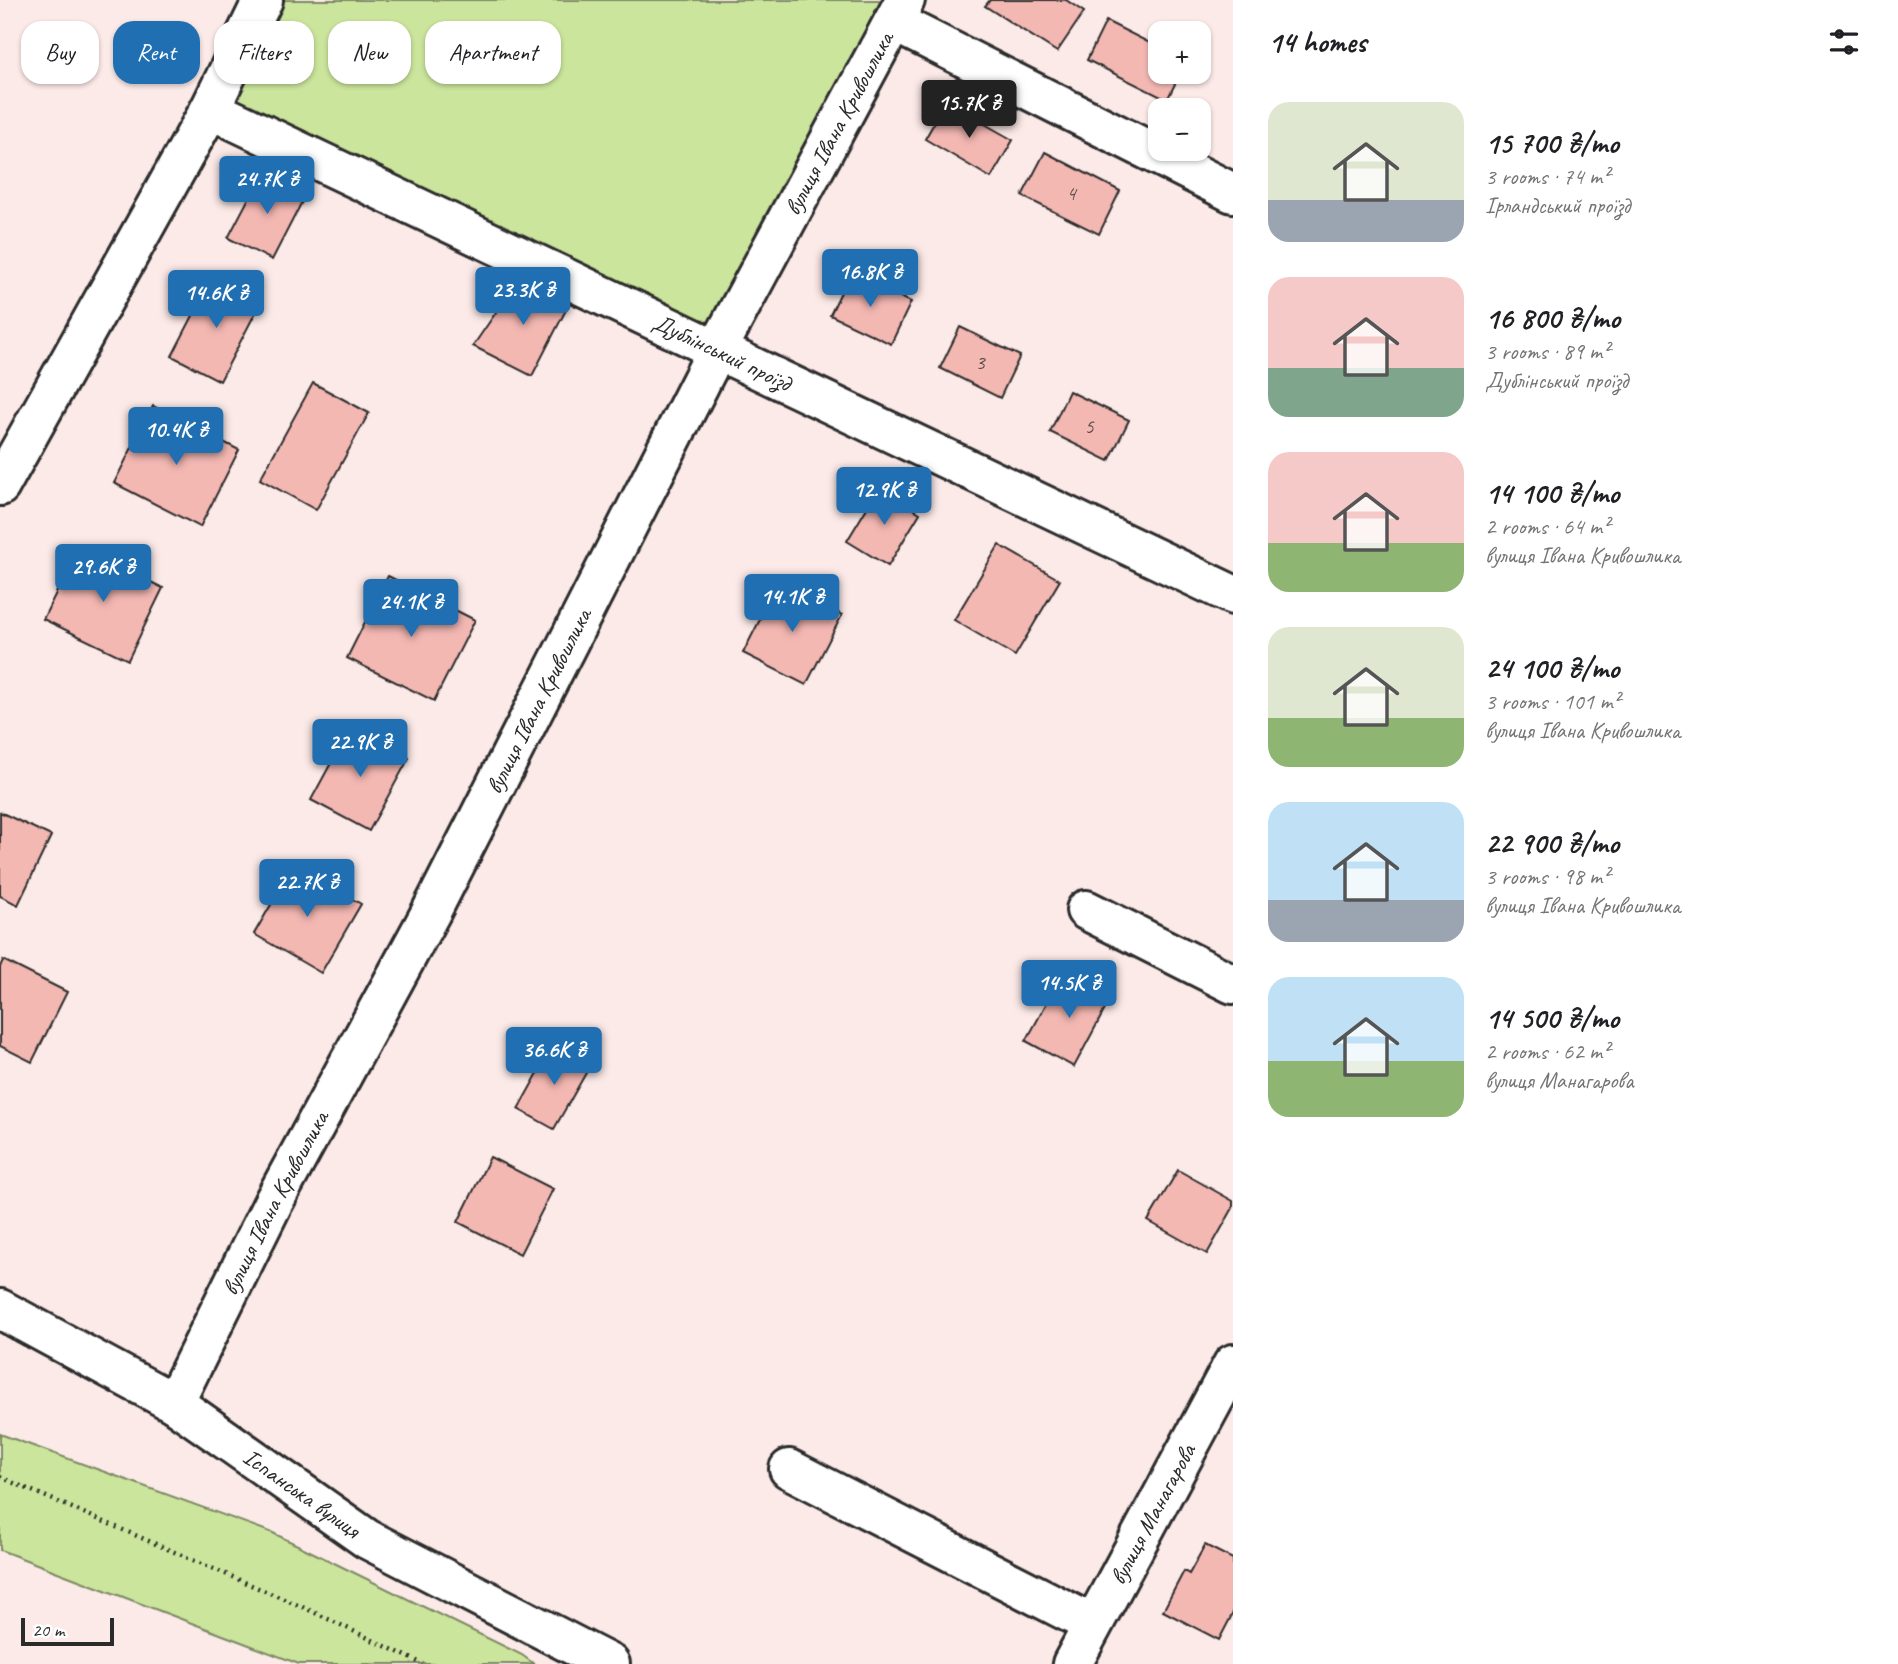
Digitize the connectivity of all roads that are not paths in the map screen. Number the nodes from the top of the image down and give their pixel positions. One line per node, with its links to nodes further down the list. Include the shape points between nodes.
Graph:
1 (263, 0): 3 (street)
2 (899, 11): 4 (street); 5 (street, вулиця Івана Кривошлика)
3 (210, 109): 5 (street, Дублінський проїзд); 6 (street)
4 (1233, 193)
5 (717, 350): 7 (street, Дублінський проїзд); 12 (street, вулиця Івана Кривошлика, via 438,900 273,1203)
6 (0, 486)
7 (1233, 595)
8 (1086, 910): 9 (street)
9 (1233, 984)
10 (0, 1308): 12 (street, Іспанська вулиця)
11 (1233, 1364): 14 (street, вулиця Манагарова)
12 (174, 1403): 15 (street, Іспанська вулиця, via 367,1539)
13 (789, 1469): 14 (street)
14 (1092, 1624): 16 (street, вулиця Манагарова)
15 (610, 1664)
16 (1072, 1664)

